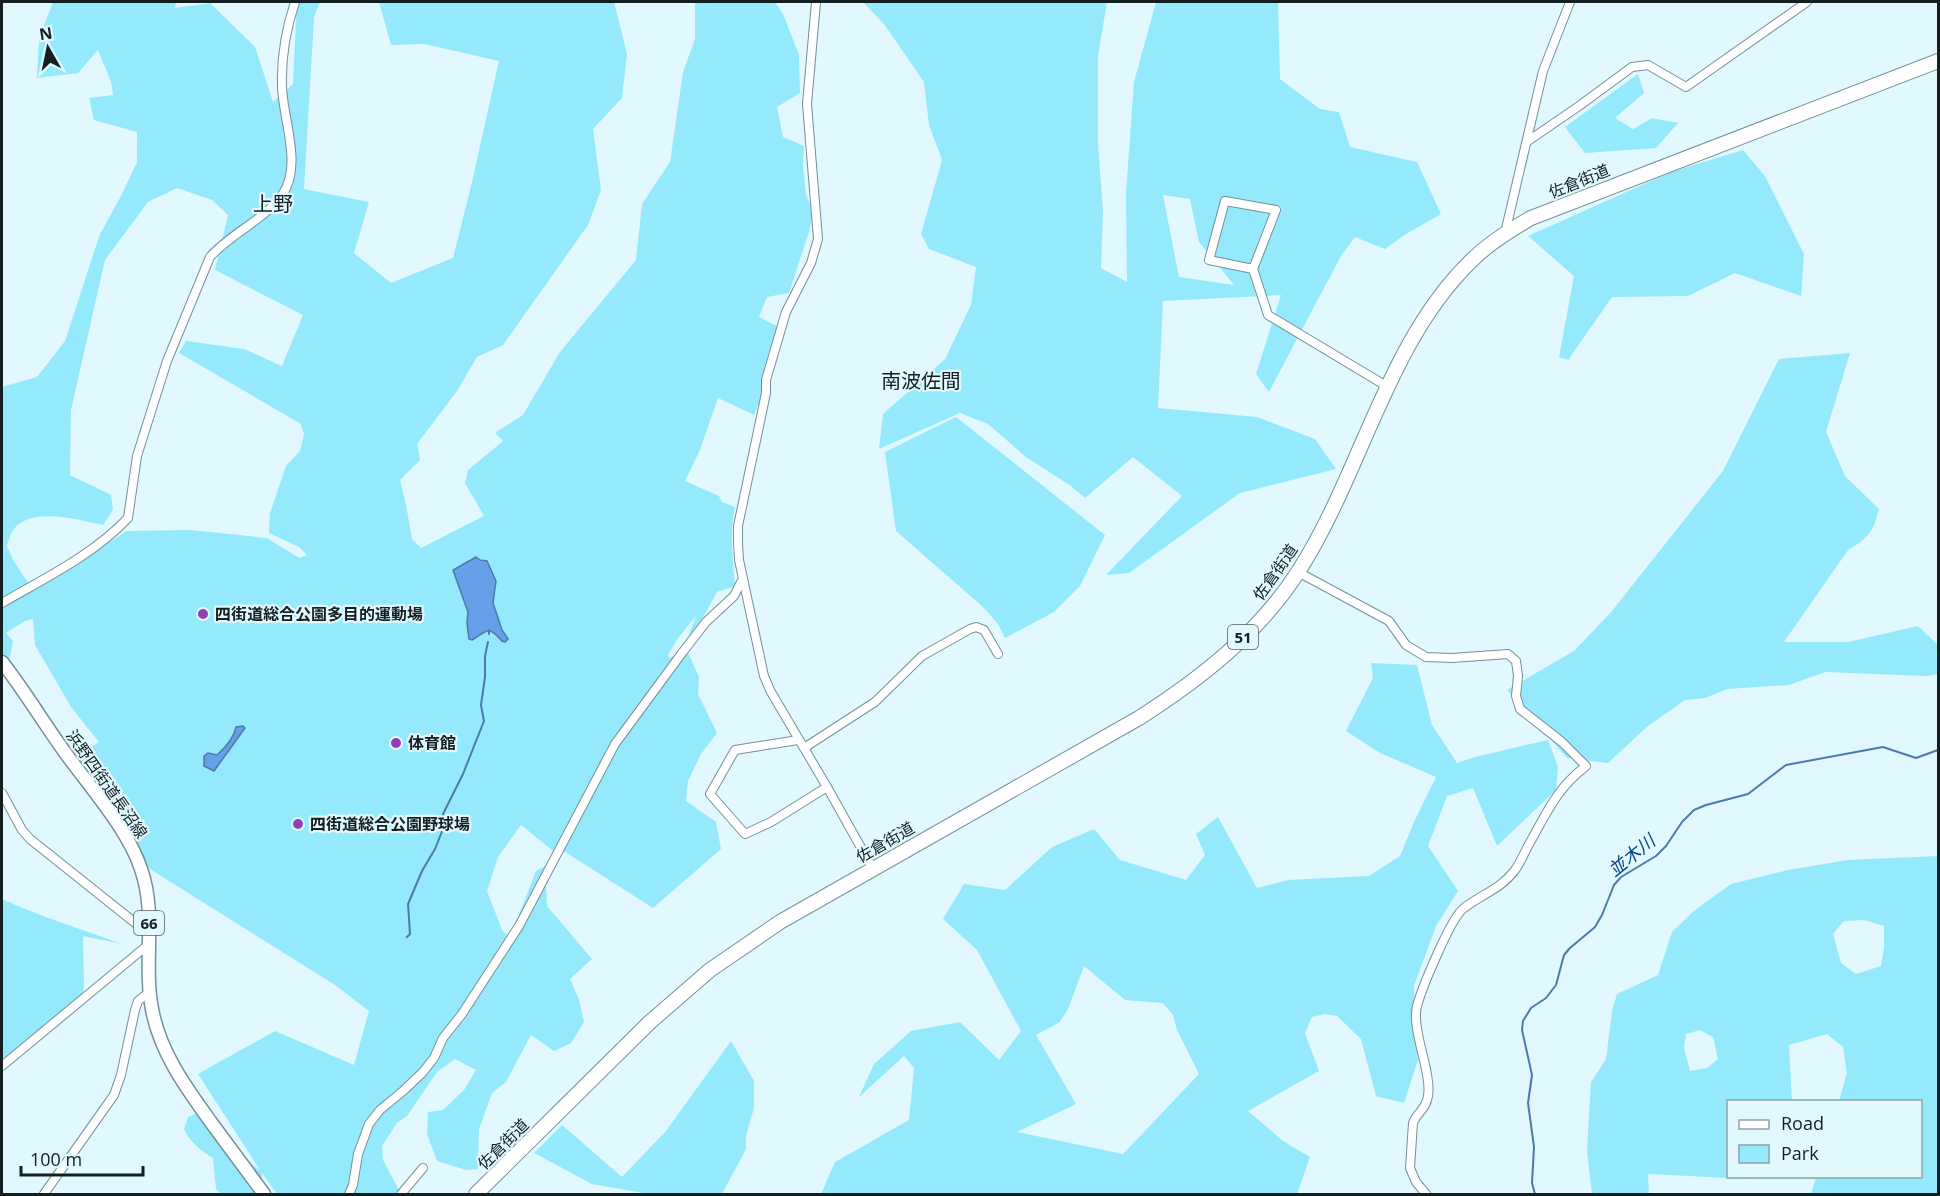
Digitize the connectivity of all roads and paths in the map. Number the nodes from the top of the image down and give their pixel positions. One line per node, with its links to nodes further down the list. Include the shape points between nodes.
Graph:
1 (295, 2): 12 (street, via 283,56 282,89 292,162 288,183 265,214 210,257 167,361 137,456 128,518 69,564)
2 (816, 2): 11 (street, via 807,104 818,239 811,263 786,312 766,380 738,526)
3 (1570, 2): 6 (street, via 1543,71)
4 (1807, 2): 6 (street, via 1686,87 1648,65 1632,67)
5 (1938, 61): 7 (highway, 佐倉街道 / 51, via 1638,175 1531,218)
6 (1528, 141): 7 (street)
7 (1505, 233): 9 (highway, 佐倉街道 / 51, via 1472,259 1443,292)
8 (1253, 269): 8 (street, via 1276,210 1225,201 1209,260); 9 (street, via 1268,315)
9 (1388, 387): 10 (highway, 佐倉街道 / 51, via 1335,507)
10 (1298, 572): 19 (highway, 佐倉街道 / 51, via 1250,632 1176,694); 29 (street, via 1389,621 1406,645 1426,657 1508,654 1516,661 1520,709 1587,766 1556,795 1515,870 1496,889 1462,909 1434,961 1417,1007 1429,1094 1424,1109 1414,1118 1410,1168)
11 (744, 583): 15 (street, via 764,676); 26 (street, via 700,630 615,744 519,926 443,1038 434,1058 369,1124)
12 (2, 603)
13 (998, 654): 16 (street, via 984,630 970,629 921,656 875,702)
14 (2, 662): 20 (main road, 浜野四街道長沼線 / 66, via 129,843 146,885)
15 (798, 740): 16 (street); 17 (street, via 735,750 710,794 745,834)
16 (804, 748): 17 (street)
17 (827, 787): 19 (street)
18 (2, 793): 20 (street, via 30,839)
19 (873, 869): 28 (highway, 佐倉街道 / 51, via 780,922 710,970 650,1022)
20 (149, 939): 21 (main road, 浜野四街道長沼線 / 66); 22 (street)
21 (150, 992): 24 (street, via 138,1001 114,1095); 25 (main road, 浜野四街道長沼線 / 66, via 158,1032 174,1068)
22 (2, 1066)
23 (423, 1168): 27 (street)
24 (44, 1194)
25 (264, 1194)
26 (349, 1194)
27 (401, 1194)
28 (476, 1194)
29 (1426, 1194)

